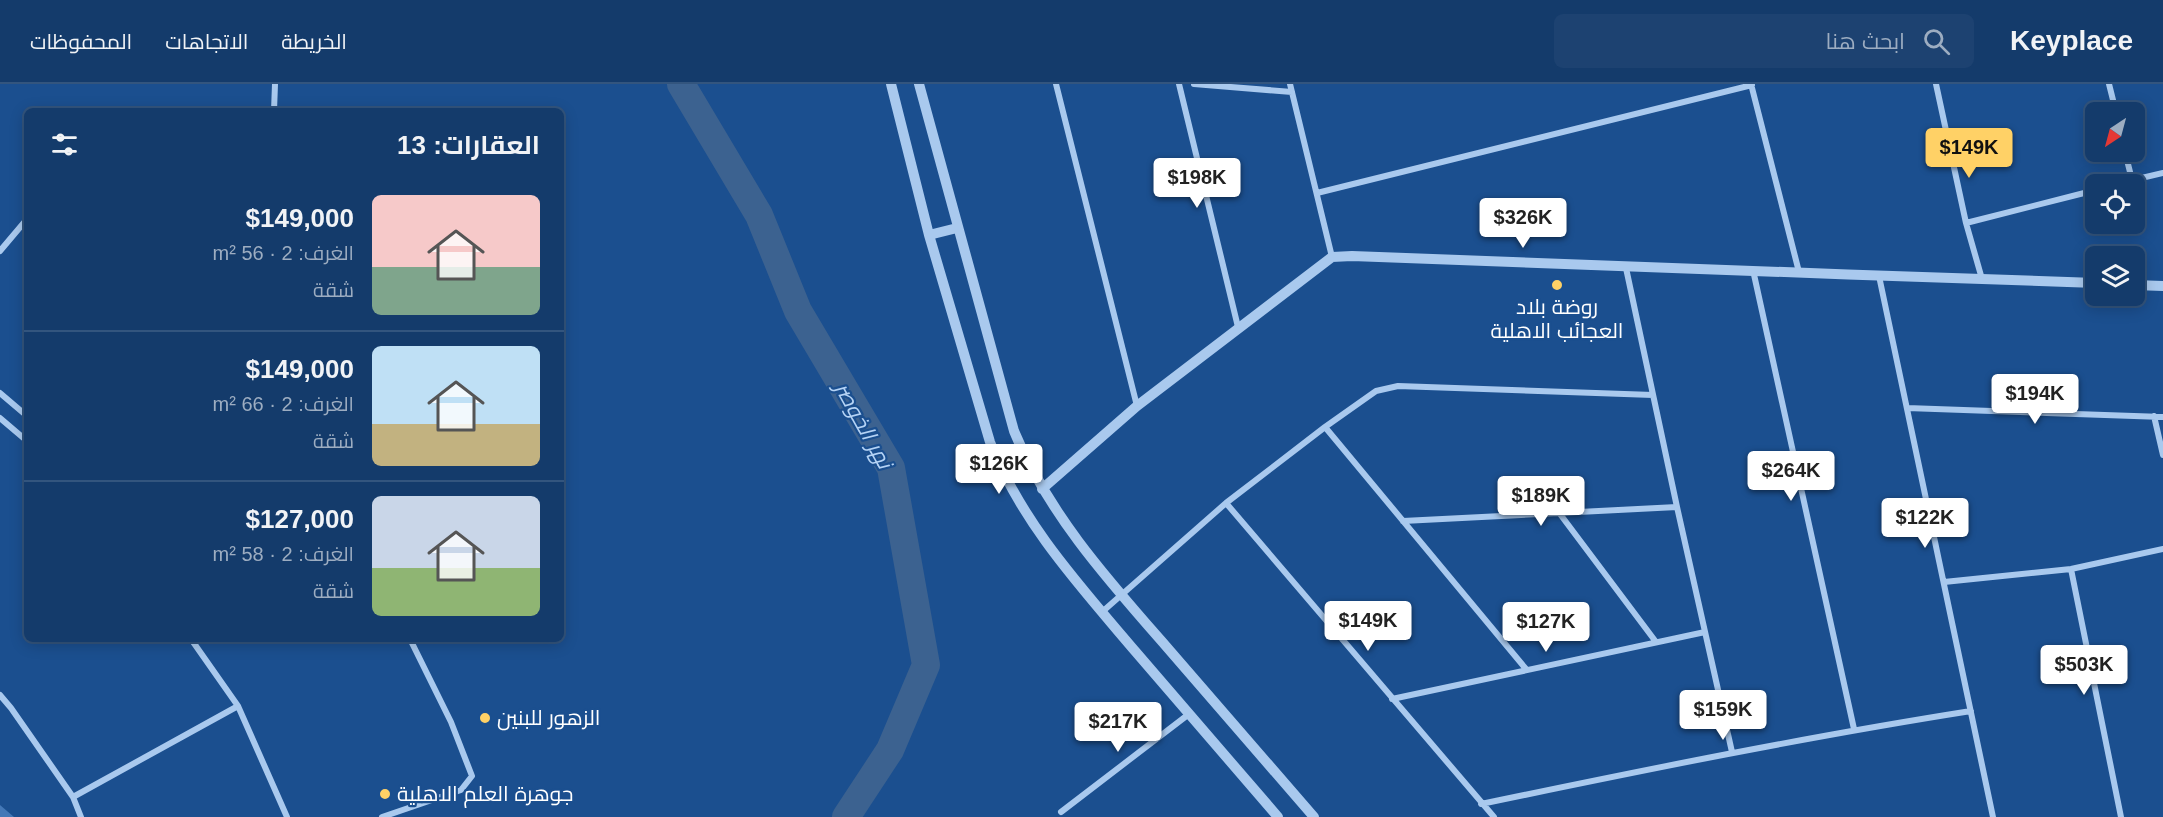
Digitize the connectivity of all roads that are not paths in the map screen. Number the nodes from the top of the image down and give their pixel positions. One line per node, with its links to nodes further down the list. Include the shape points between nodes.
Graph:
1 (274, 84): 13 (street)
2 (891, 84): 21 (street)
3 (919, 84): 20 (street)
4 (1056, 84): 35 (street)
5 (1179, 84): 32 (street)
6 (1194, 84): 11 (street)
7 (1290, 84): 11 (street)
8 (1936, 84): 19 (street)
9 (2109, 84): 12 (street)
10 (1752, 85): 16 (street); 26 (street)
11 (1292, 92): 16 (street)
12 (2114, 102)
13 (274, 108)
14 (2163, 173): 15 (street)
15 (2145, 177)
16 (1317, 193): 23 (street)
17 (2085, 193): 19 (street)
18 (24, 223): 22 (street)
19 (1966, 223): 28 (street)
20 (957, 228): 21 (street); 44 (street, via 1014,431)
21 (929, 235): 53 (street, via 1001,470 1036,529)
22 (0, 251)
23 (1332, 257): 24 (street); 32 (street)
24 (1626, 268): 25 (street); 34 (street)
25 (1752, 270): 26 (street); 64 (street)
26 (1799, 272): 27 (street)
27 (1880, 276): 28 (street); 36 (street)
28 (1982, 279): 29 (street)
29 (2085, 283)
30 (2145, 285): 31 (street)
31 (2163, 286)
32 (1238, 327): 35 (street)
33 (0, 393): 37 (street)
34 (1653, 395): 41 (street, via 1398,386 1376,391); 46 (street)
35 (1137, 406): 44 (street)
36 (1907, 408): 38 (street); 51 (street)
37 (24, 413)
38 (2154, 416): 39 (street); 43 (street)
39 (2163, 417)
40 (0, 418): 42 (street)
41 (1325, 427): 45 (street); 48 (street)
42 (24, 438)
43 (2163, 455)
44 (1042, 489): 52 (street)
45 (1226, 503): 52 (street); 60 (street)
46 (1677, 507): 47 (street); 54 (street)
47 (1560, 514): 48 (street); 57 (street)
48 (1403, 521): 58 (street)
49 (2163, 549): 50 (street)
50 (2071, 569): 51 (street); 76 (street)
51 (1944, 582): 62 (street)
52 (1121, 594): 53 (street); 73 (street)
53 (1102, 612): 63 (street)
54 (1705, 632): 57 (street); 65 (street)
55 (193, 642): 61 (street)
56 (411, 642): 71 (street, via 451,722 472,776 461,790)
57 (1656, 642): 58 (street)
58 (1526, 669): 60 (street)
59 (0, 695): 66 (street)
60 (1392, 699): 67 (street)
61 (238, 706): 66 (street); 70 (street)
62 (1971, 711): 64 (street); 75 (street)
63 (1189, 714): 68 (street); 72 (street)
64 (1854, 729): 65 (street)
65 (1732, 752): 67 (street)
66 (73, 797): 69 (street)
67 (1481, 804): 74 (street)
68 (1061, 812)
69 (81, 817)
70 (287, 817)
71 (382, 817)
72 (1278, 817)
73 (1314, 817)
74 (1494, 817)
75 (1993, 817)
76 (2121, 817)

